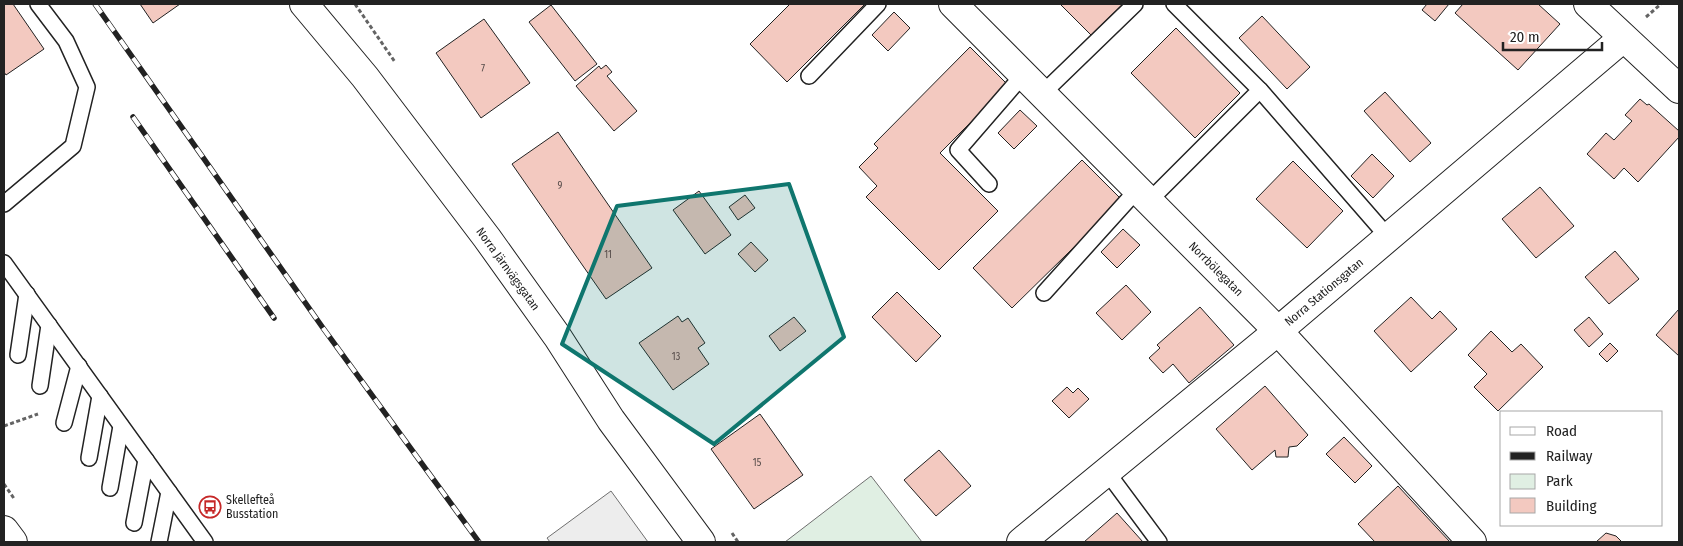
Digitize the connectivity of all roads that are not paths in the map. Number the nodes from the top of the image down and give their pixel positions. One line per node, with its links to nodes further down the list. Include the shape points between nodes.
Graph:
1 (38, 4): 16 (lane, via 66,41 87,87 73,146)
2 (304, 4): 41 (street, Norra Järnvägsgatan, via 365,77 487,238 557,336 611,420)
3 (878, 4): 10 (lane)
4 (953, 4): 9 (street, Norrbölegatan)
5 (1135, 4): 13 (lane)
6 (1174, 4): 11 (lane)
7 (1588, 4): 8 (street)
8 (1623, 38): 12 (street); 17 (street, Norra Stationsgatan)
9 (1023, 75): 13 (street, Norrbölegatan); 14 (lane, via 958,150)
10 (809, 76)
11 (1260, 90): 15 (lane); 17 (lane)
12 (1679, 90)
13 (1042, 94): 15 (street, Norrbölegatan)
14 (989, 184)
15 (1143, 195): 19 (lane); 22 (street, Norrbölegatan)
16 (4, 204)
17 (1388, 237): 22 (street, Norra Stationsgatan)
18 (4, 263): 20 (lane)
19 (1044, 293)
20 (27, 294): 21 (lane); 23 (lane)
21 (49, 325): 24 (lane); 25 (lane)
22 (1278, 331): 31 (street, Norra Stationsgatan); 44 (street, Norrbölegatan)
23 (18, 355)
24 (79, 366): 26 (lane); 27 (lane)
25 (40, 386)
26 (100, 396): 28 (lane); 29 (lane)
27 (64, 423)
28 (121, 426): 30 (lane); 32 (lane)
29 (89, 458)
30 (146, 460): 33 (lane); 34 (lane)
31 (1107, 472): 42 (street, Norra Stationsgatan); 43 (lane)
32 (110, 488)
33 (169, 492): 35 (lane); 38 (lane)
34 (134, 523)
35 (192, 525): 39 (lane); 40 (lane)
36 (4, 530): 37 (street)
37 (13, 542)
38 (159, 542)
39 (189, 542)
40 (205, 542)
41 (701, 542)
42 (1021, 542)
43 (1159, 542)
44 (1472, 542)

